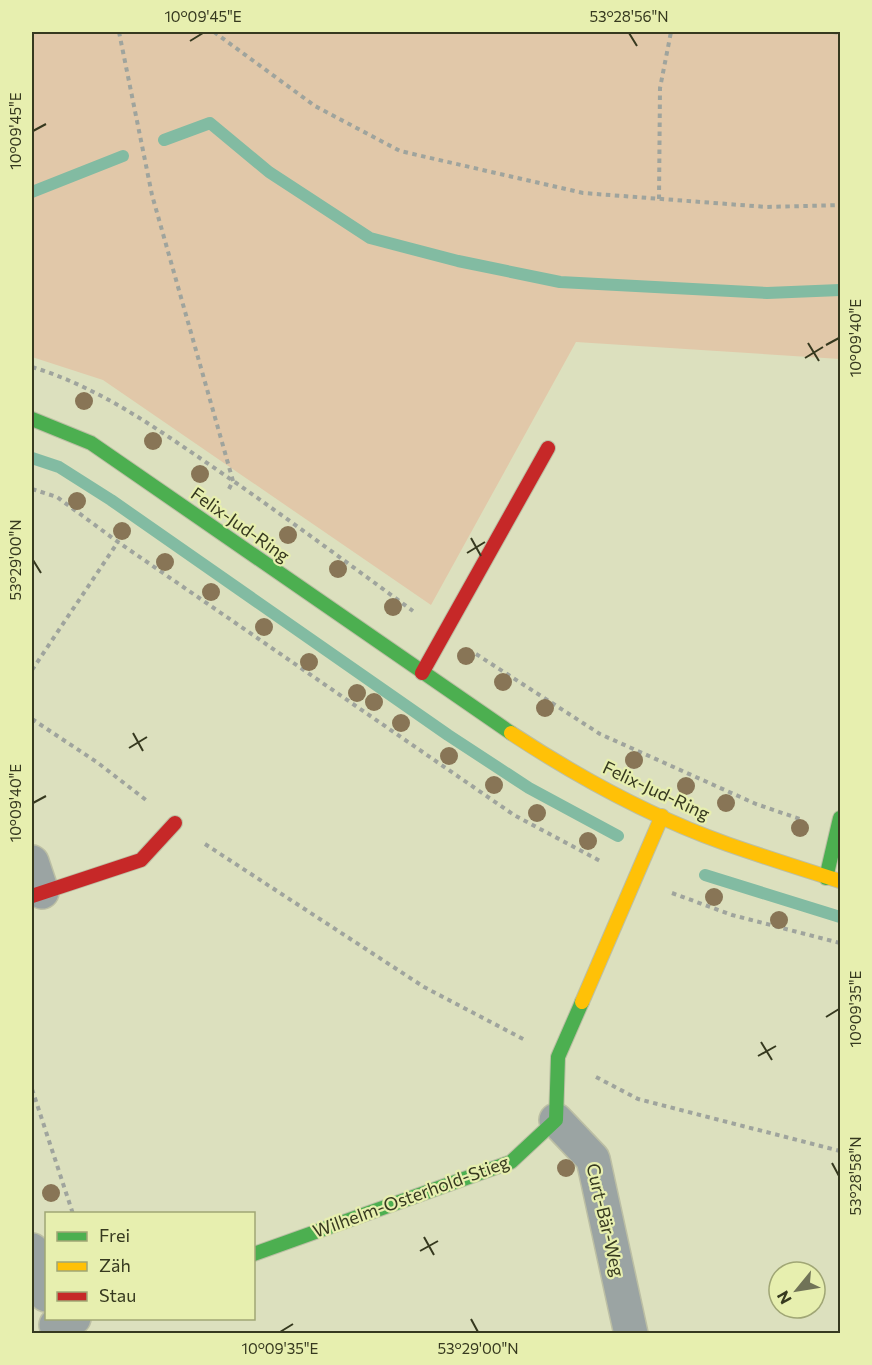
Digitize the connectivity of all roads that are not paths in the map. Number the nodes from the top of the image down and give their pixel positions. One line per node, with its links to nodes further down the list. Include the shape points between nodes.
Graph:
1 (32, 419): 3 (street, Felix-Jud-Ring, via 91,443)
2 (548, 448): 3 (street)
3 (422, 673): 4 (street, Felix-Jud-Ring, via 561,766)
4 (662, 816): 8 (street, Felix-Jud-Ring); 11 (street, via 558,1057)
5 (840, 818): 8 (street)
6 (175, 823): 10 (street, via 141,860)
7 (32, 862): 10 (street)
8 (826, 878): 9 (street, Felix-Jud-Ring)
9 (840, 881)
10 (37, 894)
11 (556, 1120): 13 (street, Wilhelm-Osterhold-Stieg, via 511,1162); 15 (street, Curt-Bär-Weg, via 593,1158)
12 (32, 1250): 14 (street)
13 (255, 1254)
14 (45, 1284)
15 (631, 1334)

